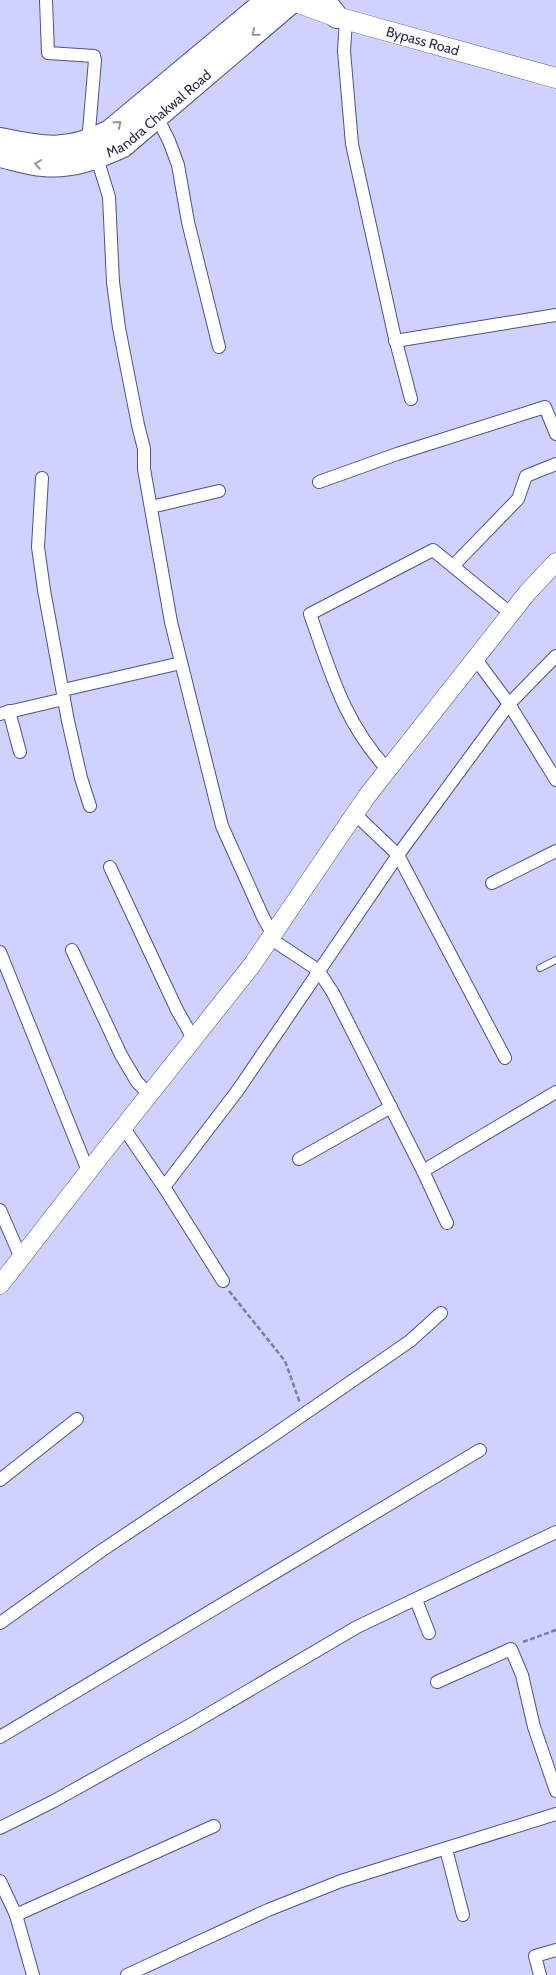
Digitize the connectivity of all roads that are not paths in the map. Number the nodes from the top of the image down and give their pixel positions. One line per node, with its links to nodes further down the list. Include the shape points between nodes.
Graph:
1 (46, 0): 8 (street, via 48,53 94,56)
2 (267, 0): 8 (highway, Mandra Chakwal Road, one-way to 2)
3 (292, 0): 4 (main road, Bypass Road); 6 (highway, Mandra Chakwal Road, one-way to 6)
4 (335, 12): 5 (main road, Bypass Road); 11 (street, via 344,52 352,144)
5 (556, 78)
6 (157, 117): 8 (highway, Mandra Chakwal Road, via 123,146); 12 (street, via 178,165 188,222)
7 (0, 139): 8 (highway, Mandra Chakwal Road, via 44,148)
8 (90, 150): 9 (highway, Mandra Chakwal Road, one-way to 9, via 78,164 43,165); 19 (street, via 109,196 113,282 119,328 144,449)
9 (0, 156)
10 (556, 315): 11 (street)
11 (395, 341): 13 (street)
12 (219, 347)
13 (411, 399)
14 (556, 434): 17 (street, via 544,407)
15 (556, 464): 21 (street, via 526,476 518,499)
16 (42, 478): 26 (street, via 38,547)
17 (319, 482)
18 (218, 491): 19 (street)
19 (151, 507): 25 (street)
20 (556, 562): 22 (street)
21 (453, 566): 22 (street); 30 (street, via 433,550 310,614 339,697 371,752)
22 (510, 613): 24 (street)
23 (556, 656): 27 (street)
24 (475, 658): 27 (street); 30 (street)
25 (181, 663): 26 (street); 38 (street, via 222,826)
26 (64, 694): 28 (street); 32 (street)
27 (509, 704): 31 (street); 35 (street)
28 (4, 713): 29 (street)
29 (20, 752)
30 (388, 770): 33 (street)
31 (556, 780)
32 (90, 806)
33 (355, 814): 35 (street); 38 (street)
34 (556, 851): 37 (street)
35 (398, 855): 43 (street); 45 (street)
36 (110, 867): 44 (street)
37 (492, 883)
38 (272, 937): 43 (street); 44 (street)
39 (72, 950): 47 (street, via 121,1054 137,1082)
40 (0, 952): 51 (street)
41 (556, 960): 42 (lane)
42 (540, 968)
43 (318, 970): 48 (street); 53 (street, via 238,1090)
44 (194, 1040): 47 (street)
45 (506, 1058)
46 (556, 1092): 52 (street)
47 (150, 1095): 49 (street)
48 (391, 1107): 50 (street); 52 (street)
49 (124, 1127): 51 (street); 53 (street)
50 (300, 1159)
51 (88, 1171): 56 (street)
52 (423, 1171): 55 (street)
53 (164, 1187): 57 (street)
54 (0, 1210): 56 (street)
55 (447, 1223)
56 (21, 1258): 58 (street)
57 (223, 1281)
58 (0, 1285)
59 (441, 1313): 65 (street, via 410,1341)
60 (77, 1419): 62 (street)
61 (480, 1450): 68 (street)
62 (0, 1480)
63 (556, 1532): 64 (street)
64 (416, 1600): 66 (street); 72 (street, via 357,1627 190,1725)
65 (0, 1623)
66 (429, 1633)
67 (437, 1682): 69 (street, via 511,1649 522,1675 534,1727)
68 (0, 1737)
69 (556, 1791)
70 (556, 1814): 73 (street)
71 (214, 1826): 75 (street)
72 (0, 1828)
73 (446, 1850): 76 (street); 79 (street, via 332,1885 268,1910)
74 (0, 1882): 75 (street)
75 (16, 1915): 78 (street)
76 (463, 1915)
77 (556, 1950): 80 (street, via 535,1956)
78 (33, 1975)
79 (127, 1975)
80 (540, 1975)

